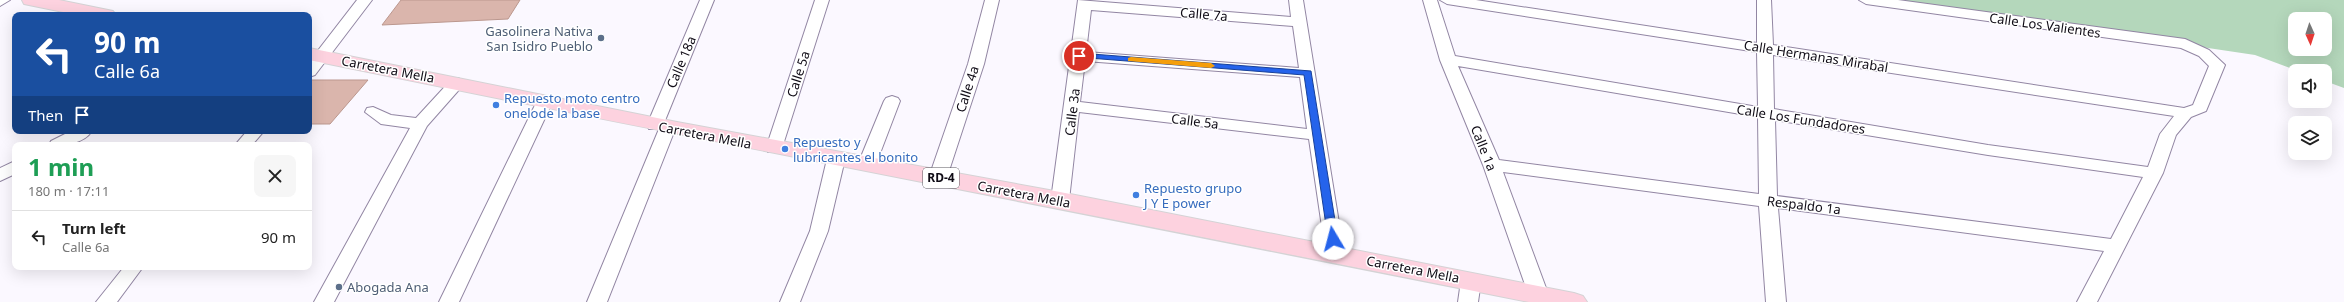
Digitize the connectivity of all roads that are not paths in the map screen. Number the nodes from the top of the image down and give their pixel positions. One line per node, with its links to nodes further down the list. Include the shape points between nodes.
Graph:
1 (3, 0): 12 (street)
2 (31, 0): 14 (main road)
3 (366, 0): 18 (street)
4 (707, 0): 29 (street, Calle 18a)
5 (822, 0): 35 (street, Calle 5a)
6 (992, 0): 42 (street, Calle 4a, via 976,64)
7 (1296, 0): 15 (street)
8 (1430, 0): 19 (street, Calle 1a)
9 (1447, 0): 16 (street, Calle Hermanas Mirabal)
10 (1764, 0): 16 (street)
11 (1866, 0): 27 (street, Calle Los Valientes, via 2185,44 2204,53 2217,65 2200,108)
12 (0, 2)
13 (1084, 2): 15 (street, Calle 7a); 17 (street, Calle 3a)
14 (91, 12)
15 (1300, 22): 20 (street)
16 (1765, 48): 26 (street); 27 (street, Calle Hermanas Mirabal)
17 (1079, 56): 20 (street); 24 (street, Calle 3a)
18 (314, 60): 21 (main road, Carretera Mella / RD-4)
19 (1448, 60): 26 (street, Calle Los Fundadores); 38 (street, Calle 1a)
20 (1308, 73): 32 (street)
21 (457, 83): 23 (main road, Carretera Mella / RD-4); 28 (street)
22 (892, 101): 37 (street)
23 (544, 103): 29 (main road, Carretera Mella / RD-4); 52 (street)
24 (1073, 106): 32 (street, Calle 5a); 43 (street, Calle 3a)
25 (373, 112): 28 (street, via 387,120)
26 (1766, 113): 41 (street, Calle Los Fundadores, via 1988,150); 44 (street)
27 (2185, 113): 41 (street, via 2168,134)
28 (420, 124): 51 (street)
29 (661, 126): 35 (main road, Carretera Mella / RD-4); 53 (street, Calle 18a)
30 (78, 134): 33 (street)
31 (253, 134): 34 (street)
32 (1318, 135): 46 (street)
33 (63, 142)
34 (246, 142)
35 (774, 148): 36 (main road, Carretera Mella / RD-4)
36 (836, 159): 37 (main road, Carretera Mella / RD-4); 54 (street, via 819,231)
37 (867, 164): 42 (main road, Carretera Mella / RD-4)
38 (1492, 165): 44 (street, Respaldo 1a); 49 (street, Calle 1a)
39 (12, 168): 40 (street)
40 (0, 174)
41 (2154, 174): 45 (street)
42 (938, 177): 43 (main road, Carretera Mella / RD-4)
43 (1060, 200): 46 (main road, Carretera Mella / RD-4)
44 (1768, 200): 45 (street, Respaldo 1a); 56 (street)
45 (2116, 246): 57 (street)
46 (1335, 254): 48 (main road, Carretera Mella / RD-4)
47 (132, 270): 50 (street)
48 (1470, 292): 49 (main road, Carretera Mella / RD-4)
49 (1539, 296): 55 (main road, Carretera Mella / RD-4)
50 (106, 302)
51 (324, 302)
52 (449, 302)
53 (597, 302)
54 (790, 302)
55 (1574, 302)
56 (1776, 302)
57 (2087, 302)

